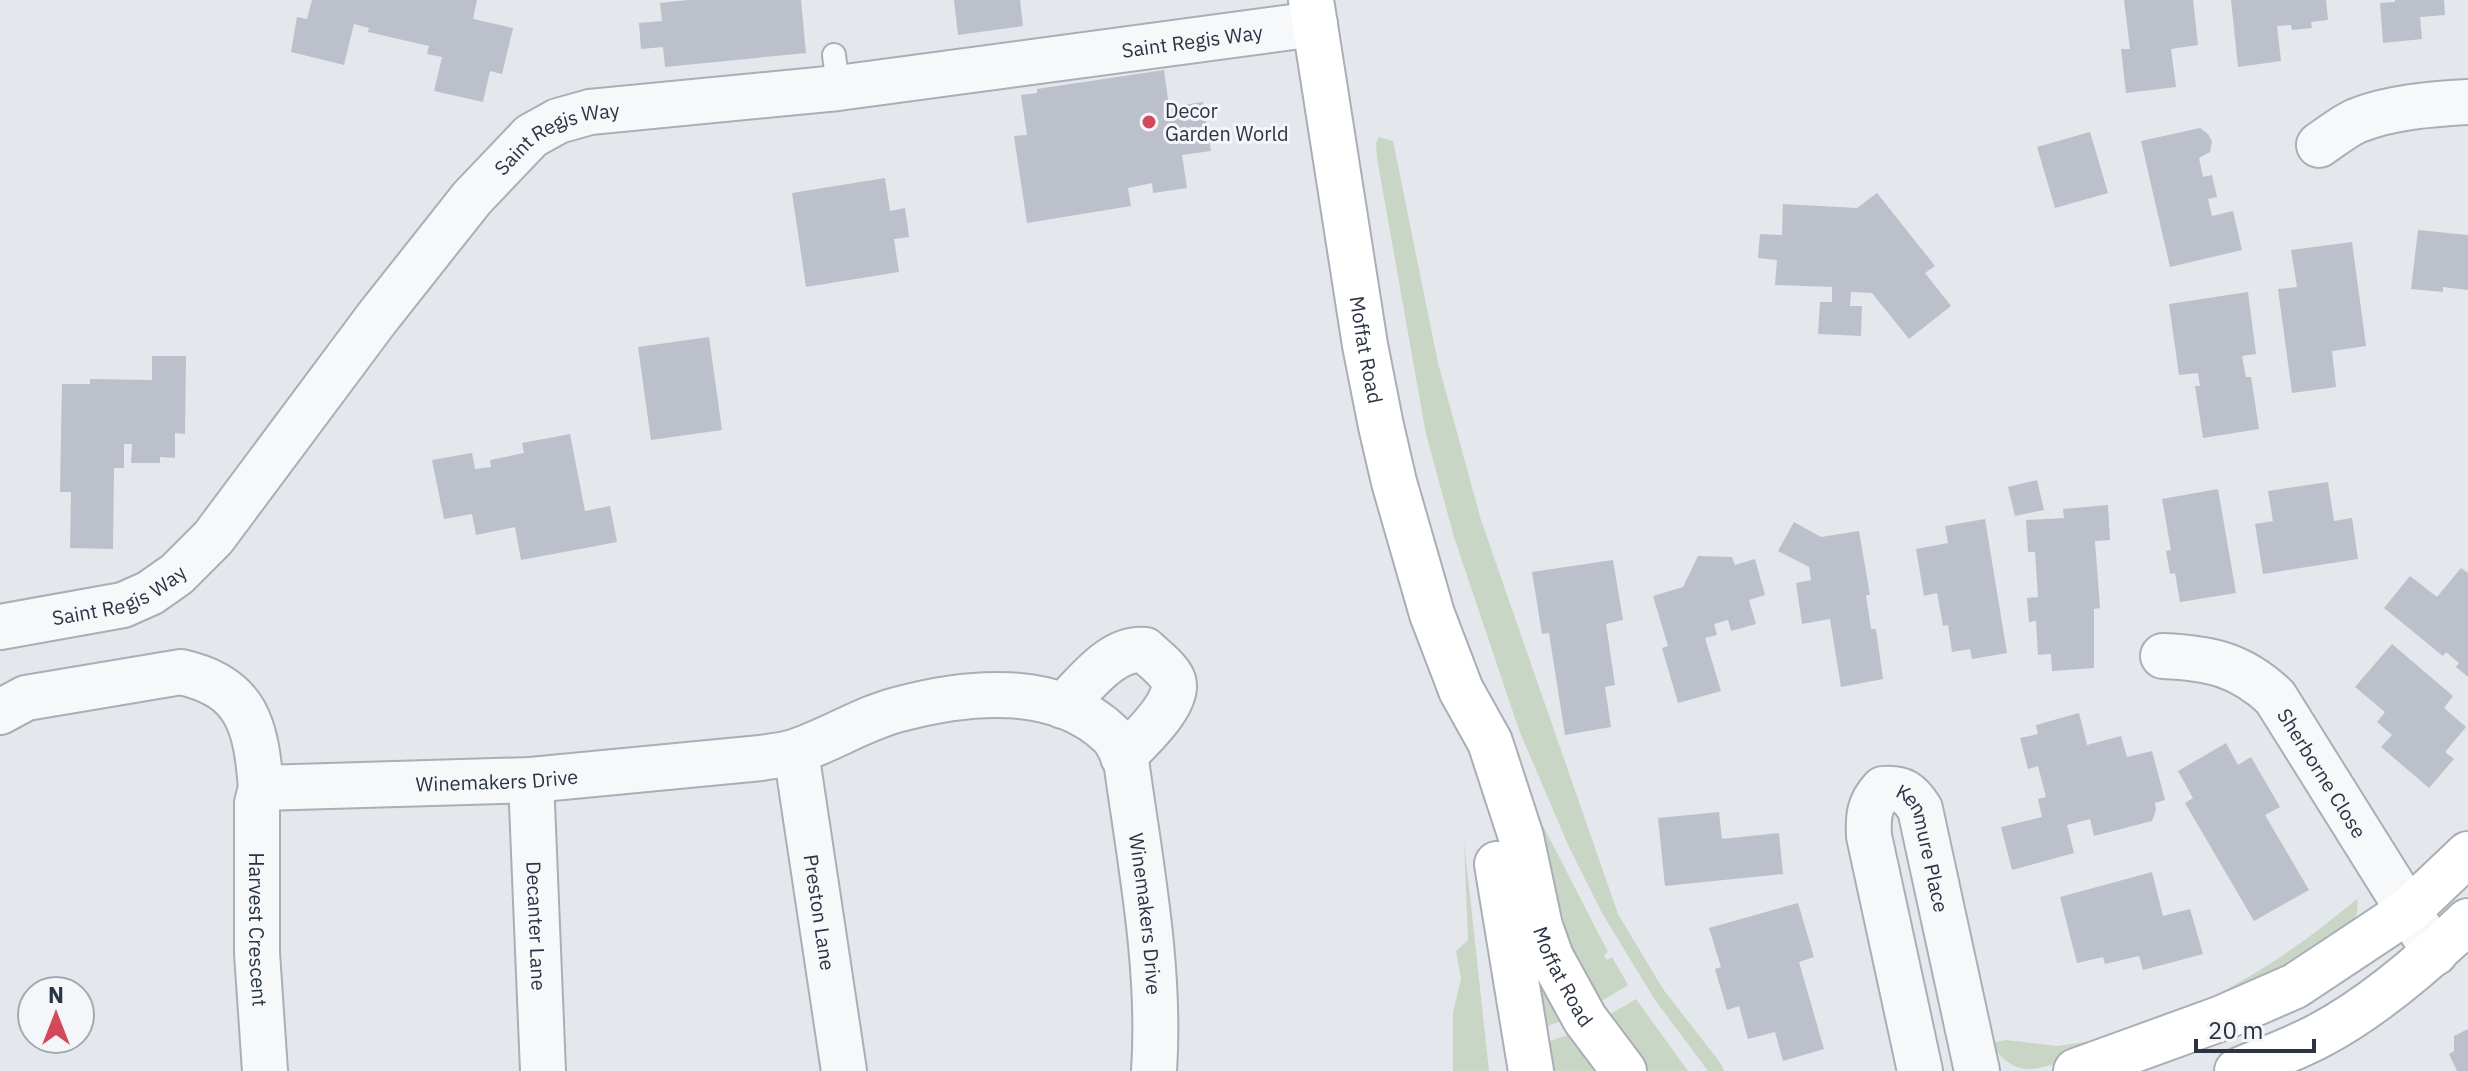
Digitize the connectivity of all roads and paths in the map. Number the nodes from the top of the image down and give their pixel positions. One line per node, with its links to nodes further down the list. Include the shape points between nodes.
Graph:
1 (1313, 12): 4 (street, Saint Regis Way, via 836,72 558,121 531,136 472,198 213,538 177,574 123,605); 6 (main road, Moffat Road, via 1383,437 1432,614)
2 (2468, 102): 3 (street, via 2373,115)
3 (2319, 145)
4 (0, 627)
5 (2163, 656): 14 (street, Sherborne Close, via 2229,666 2247,673 2275,697)
6 (1461, 690): 21 (main road, Moffat Road, via 1468,752 1505,902); 22 (main road, Moffat Road, via 1490,742 1551,957 1585,1019)
7 (1063, 706): 9 (street, Winemakers Drive, via 1005,694 953,698 898,709); 10 (street, Winemakers Drive, via 1113,736); 10 (street, via 1117,654 1130,648 1145,650 1173,678 1174,692 1165,710)
8 (0, 712): 12 (street, via 26,698 72,690 181,672 205,677 228,691 242,708 258,753)
9 (796, 752): 11 (street, Winemakers Drive); 19 (street, Preston Lane)
10 (1123, 757): 20 (street, Winemakers Drive, via 1155,973)
11 (531, 780): 12 (street, Winemakers Drive); 18 (street, Decanter Lane)
12 (261, 788): 17 (street, Harvest Crescent, via 257,953)
13 (2468, 854): 14 (main road)
14 (2408, 911): 16 (street, Sherborne Close); 25 (main road, via 2295,986)
15 (2468, 921): 16 (main road)
16 (2435, 953): 26 (main road, via 2322,1034)
17 (265, 1071)
18 (543, 1071)
19 (844, 1071)
20 (1154, 1071)
21 (1531, 1071)
22 (1624, 1071)
23 (1920, 1071): 24 (street, Kenmure Place, via 1869,836 1872,801 1883,789 1898,788 1920,809)
24 (1977, 1071)
25 (2076, 1071)
26 (2237, 1071)

